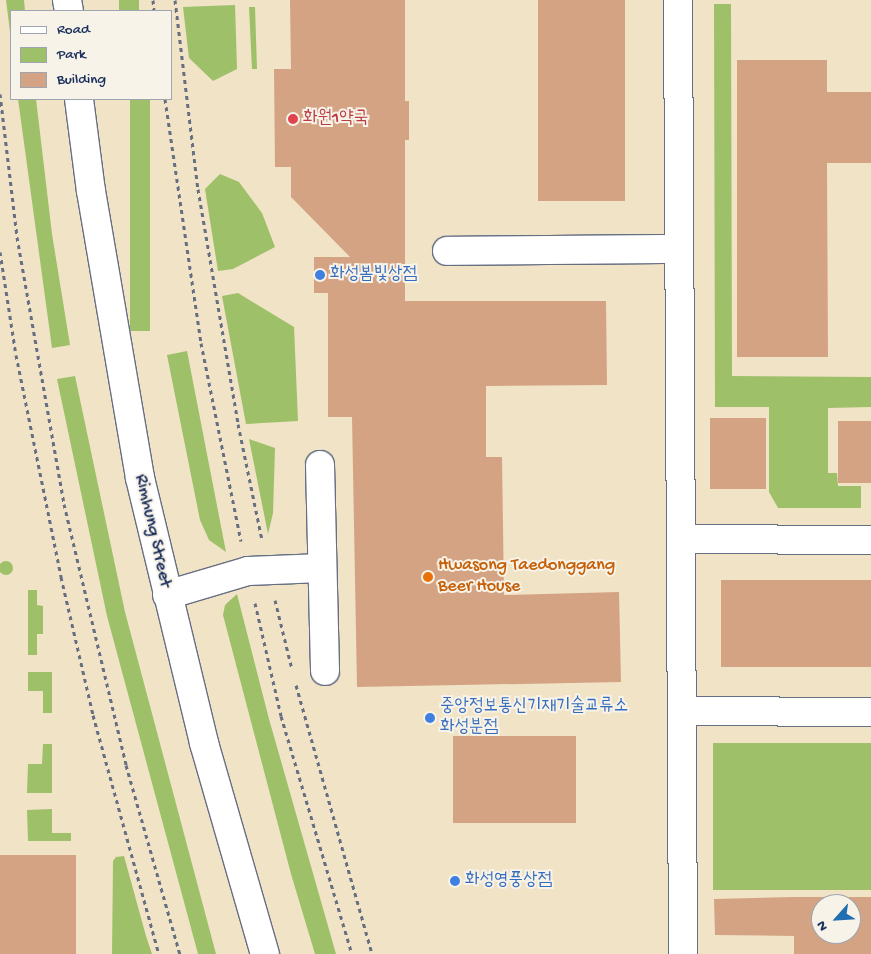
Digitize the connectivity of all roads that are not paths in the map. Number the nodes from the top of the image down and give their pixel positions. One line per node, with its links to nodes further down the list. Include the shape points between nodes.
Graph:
1 (678, 0): 3 (street)
2 (79, 100): 9 (street, Rimhung Street, via 118,362)
3 (679, 249): 4 (street); 6 (street)
4 (446, 251)
5 (320, 465): 8 (street)
6 (681, 539): 7 (street); 11 (street)
7 (871, 540)
8 (322, 568): 9 (street, via 258,570); 10 (street)
9 (167, 595): 13 (street, Rimhung Street, via 204,743)
10 (325, 671)
11 (682, 711): 12 (street); 14 (street)
12 (871, 712)
13 (265, 954)
14 (683, 954)

